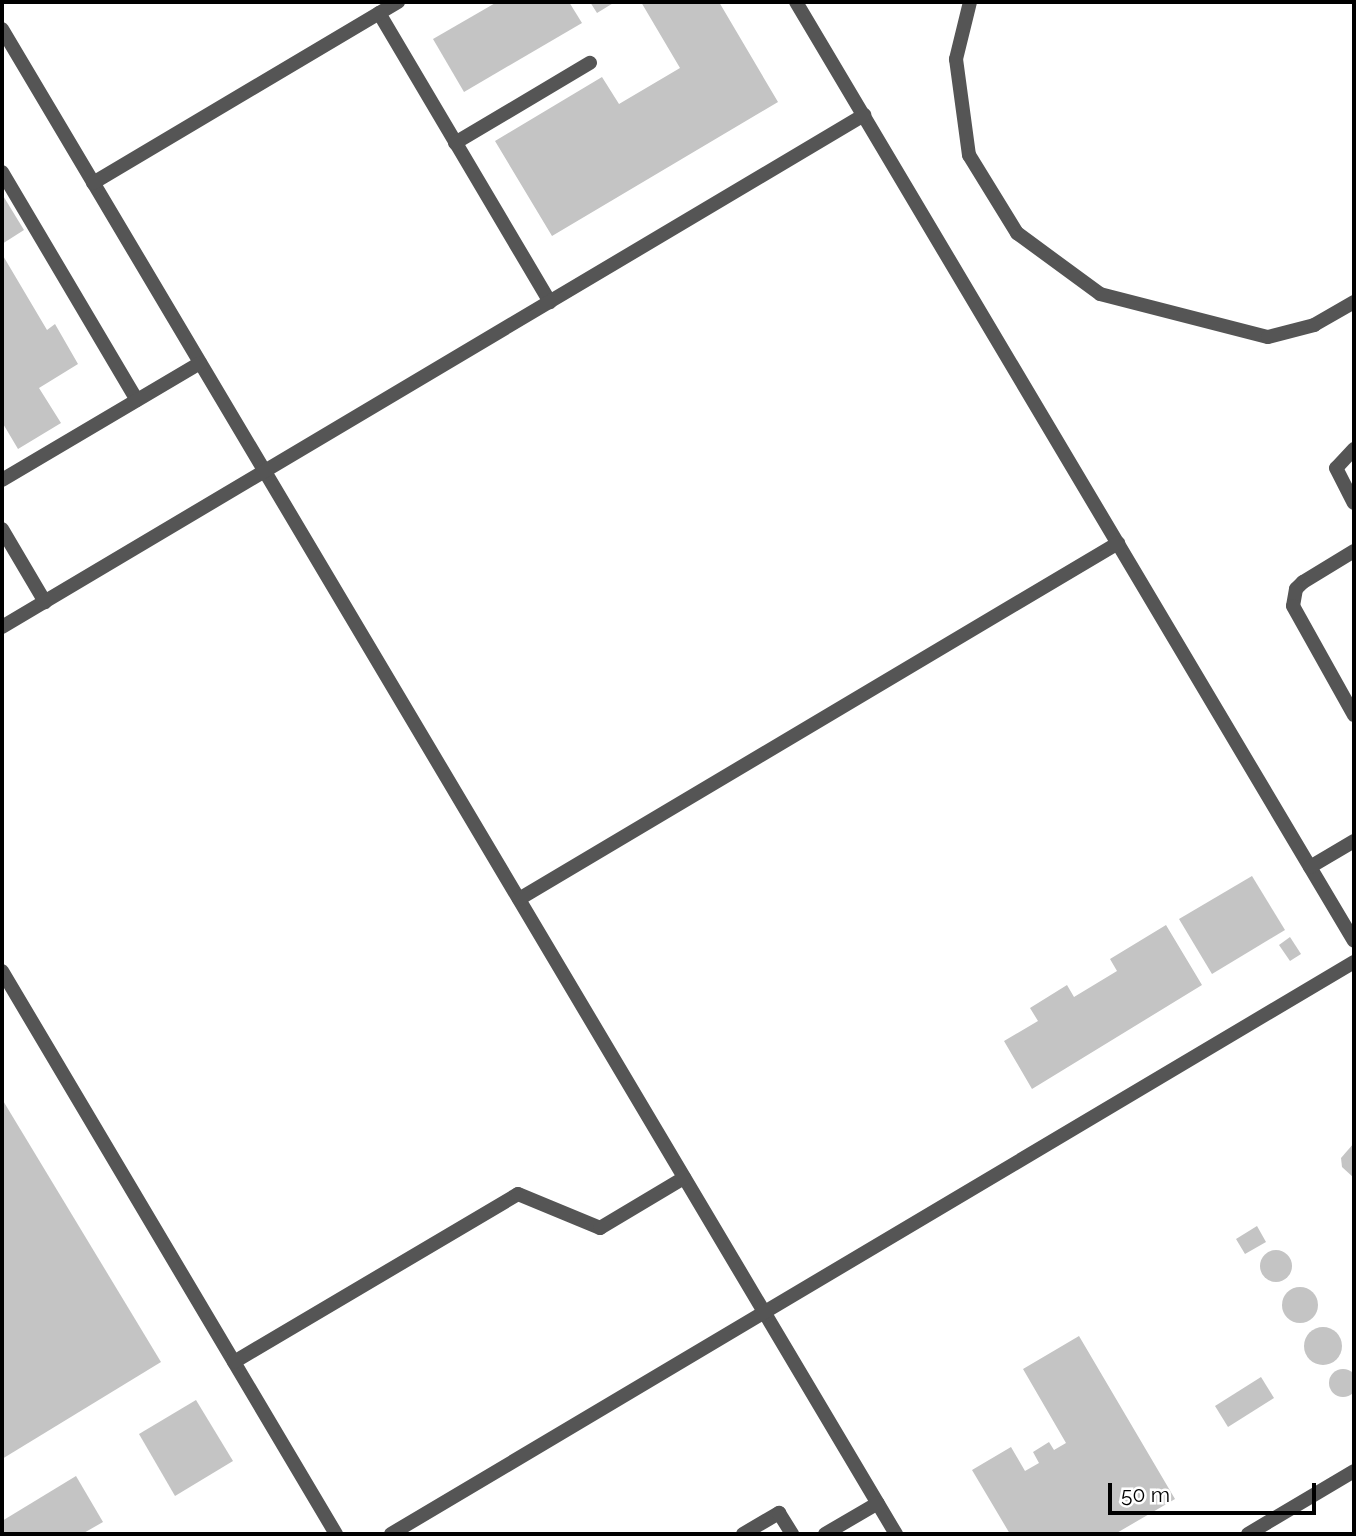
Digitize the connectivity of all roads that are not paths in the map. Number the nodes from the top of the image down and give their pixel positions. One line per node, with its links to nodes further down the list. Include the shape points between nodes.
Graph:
1 (398, 2): 4 (lane)
2 (796, 2): 7 (lane)
3 (970, 2): 12 (lane, via 956,59 970,155 1017,233 1100,294 1268,337 1314,325)
4 (379, 13): 8 (lane); 10 (lane)
5 (2, 29): 10 (lane)
6 (590, 63): 8 (lane)
7 (864, 115): 11 (lane); 20 (lane)
8 (456, 143): 11 (lane)
9 (2, 172): 14 (lane)
10 (93, 183): 13 (lane)
11 (550, 302): 16 (lane)
12 (1354, 302)
13 (200, 363): 14 (lane); 16 (lane)
14 (137, 400): 17 (lane)
15 (1354, 449): 18 (lane, via 1336,468)
16 (264, 471): 22 (lane); 27 (lane)
17 (2, 480)
18 (1354, 503)
19 (2, 529): 22 (lane)
20 (1118, 543): 26 (lane); 27 (lane)
21 (1354, 551): 24 (lane, via 1303,582 1296,589 1293,606)
22 (45, 601): 23 (lane)
23 (2, 627)
24 (1354, 715)
25 (1354, 841): 26 (lane)
26 (1310, 867): 28 (lane)
27 (519, 899): 31 (lane)
28 (1354, 940)
29 (1354, 962): 32 (lane)
30 (2, 971): 33 (lane)
31 (684, 1178): 32 (lane); 33 (lane, via 600,1228 518,1194)
32 (765, 1312): 35 (lane); 37 (lane)
33 (234, 1362): 36 (lane)
34 (1354, 1471): 42 (lane)
35 (878, 1503): 40 (lane); 41 (lane)
36 (336, 1534)
37 (391, 1534)
38 (743, 1534): 39 (lane, via 779,1513)
39 (792, 1534)
40 (825, 1534)
41 (896, 1534)
42 (1248, 1534)

